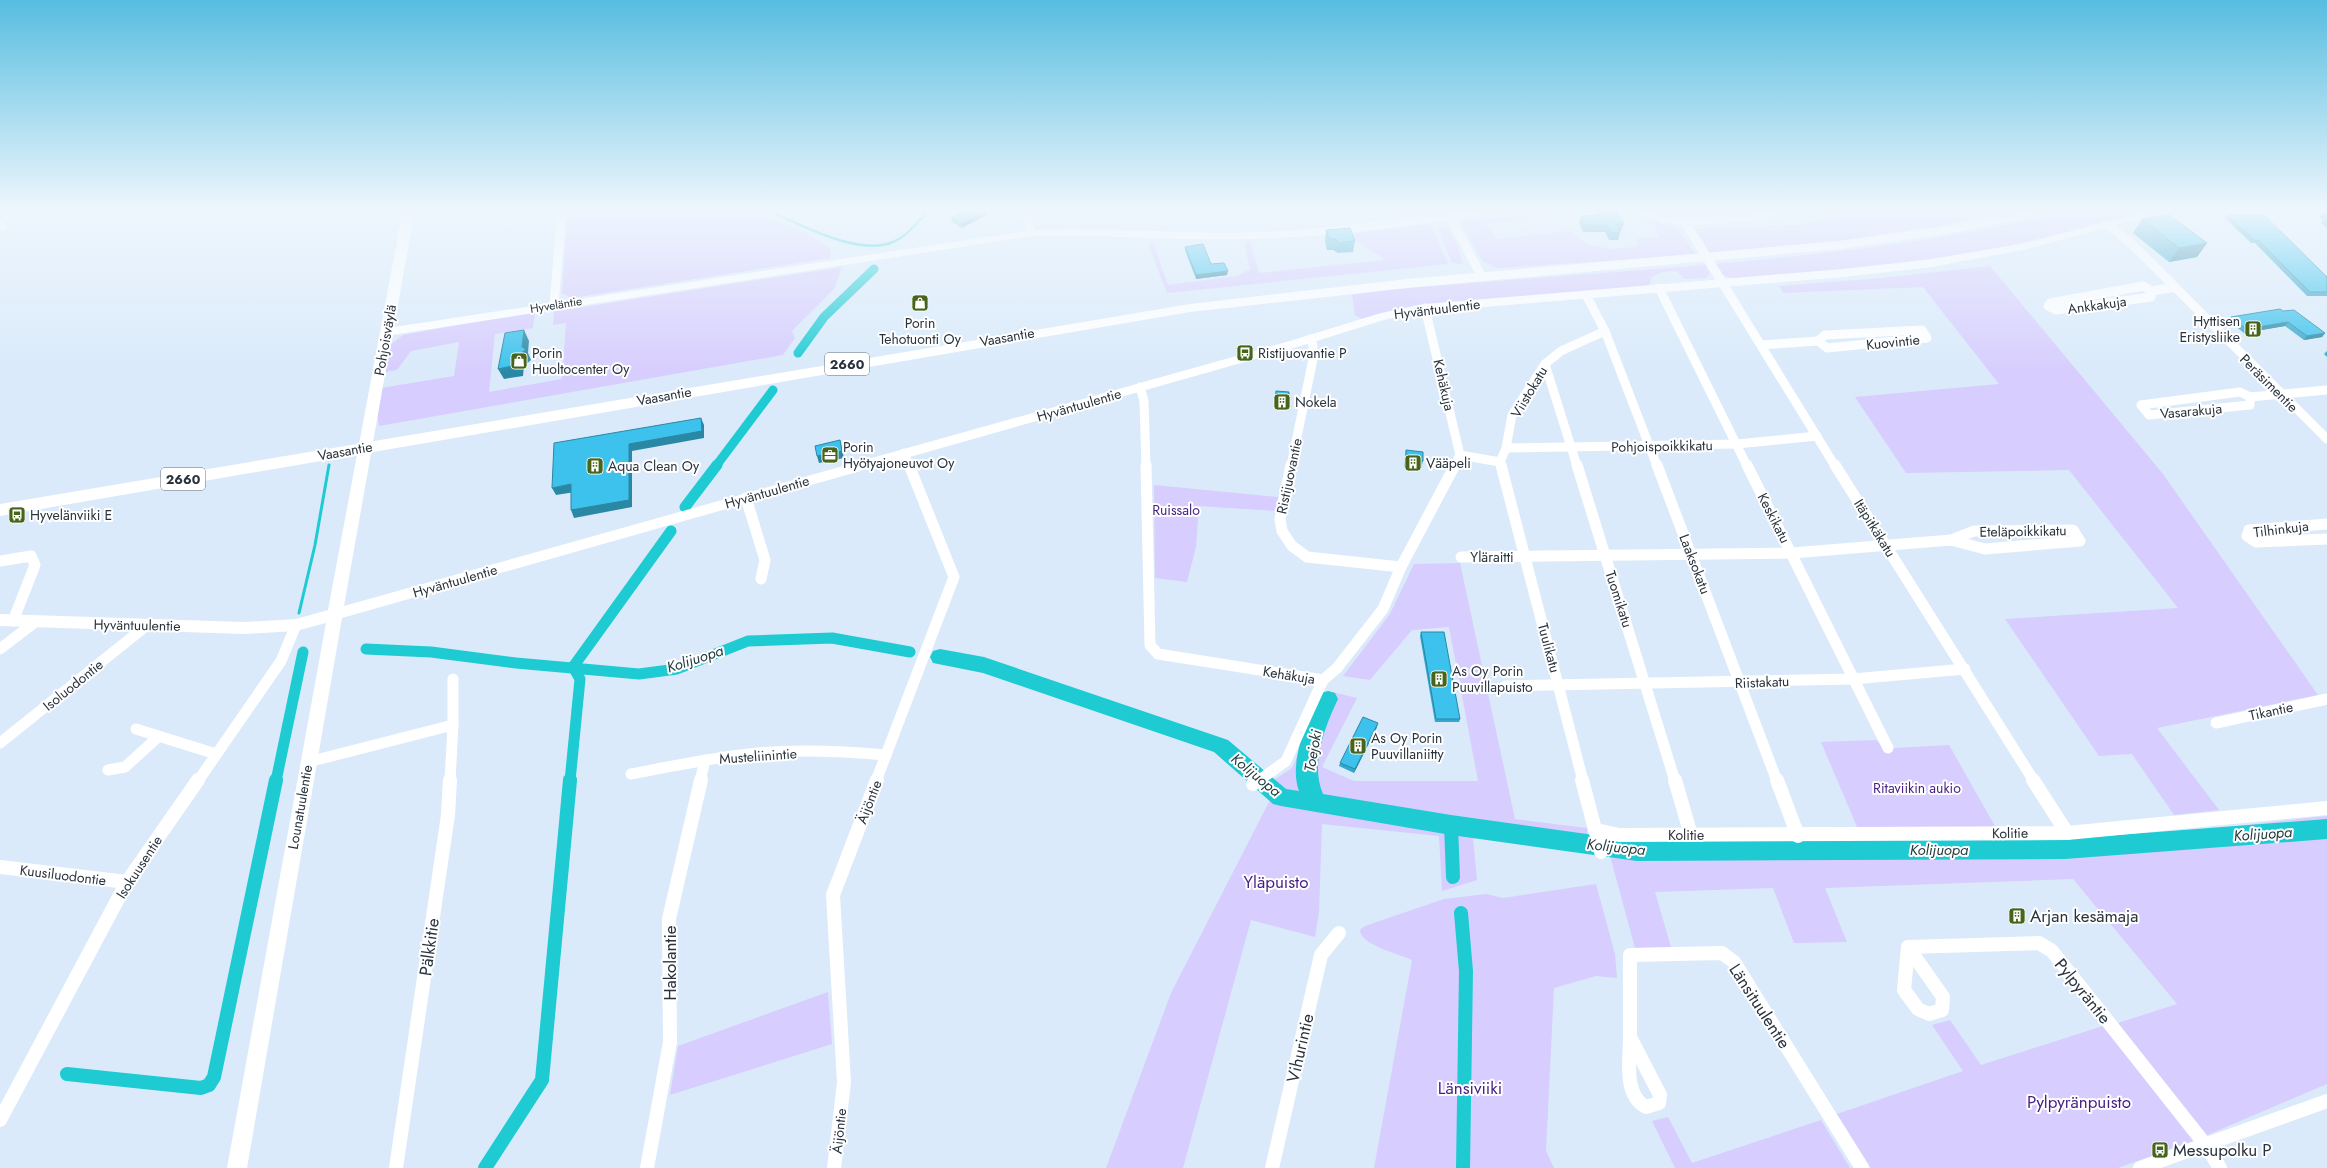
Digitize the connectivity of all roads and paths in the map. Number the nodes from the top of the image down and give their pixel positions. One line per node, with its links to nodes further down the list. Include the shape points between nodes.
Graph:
1 (399, 264): 18 (street, Pohjoisväylä)
2 (557, 264): 15 (street)
3 (829, 264): 15 (street, Hyveläntie)
4 (1475, 264): 9 (street)
5 (1651, 264): 9 (main road, 2660)
6 (1709, 264): 10 (street, Itäpitkäkatu)
7 (1926, 264): 10 (street, Hyväntuulentie)
8 (2149, 264): 11 (street, Peräsimentie)
9 (1482, 277): 31 (main road, Vaasantie / 2660, via 1346,288 1130,317)
10 (1721, 283): 12 (street, Hyväntuulentie); 21 (street, Itäpitkäkatu)
11 (2174, 287): 13 (street, Ankkakuja); 25 (street, Peräsimentie)
12 (1659, 288): 14 (street, Hyväntuulentie); 29 (street, Keskikatu)
13 (2152, 291): 13 (street, Ankkakuja, via 2143,286 2050,303 2048,306 2056,310 2151,297)
14 (1586, 294): 16 (street, Hyväntuulentie); 17 (street, Laaksokatu)
15 (554, 305): 18 (street, Hyveläntie)
16 (1425, 308): 19 (street, Hyväntuulentie, via 1385,316); 35 (street, Kehäkuja)
17 (1605, 331): 22 (street, Viistokatu, via 1561,351); 30 (street, Laaksokatu)
18 (386, 332): 31 (street, Pohjoisväylä)
19 (1310, 339): 23 (street, Hyväntuulentie); 49 (street, Ristijuovantie, via 1313,344 1313,359 1280,528 1297,552 1307,557)
20 (1818, 340): 20 (street, Kuovintie, via 1825,335 1922,330 1927,338 1827,348); 21 (street, Kuovintie)
21 (1761, 345): 27 (street, Itäpitkäkatu)
22 (1545, 364): 32 (street, Tuomikatu); 33 (street, Viistokatu, via 1512,415)
23 (1140, 387): 34 (street, Hyväntuulentie); 60 (street, Kehäkuja, via 1144,401 1150,645 1158,654)
24 (2327, 390): 25 (street, Vasarakuja)
25 (2280, 394): 26 (street, Vasarakuja); 28 (street, Peräsimentie)
26 (2250, 397): 26 (street, Vasarakuja, via 2240,392 2142,405 2149,415 2250,405)
27 (1817, 436): 29 (street, Pohjoispoikkikatu); 42 (street, Itäpitkäkatu)
28 (2327, 439)
29 (1737, 444): 30 (street, Pohjoispoikkikatu); 43 (street, Keskikatu)
30 (1650, 446): 32 (street, Pohjoispoikkikatu); 44 (street, Laaksokatu)
31 (366, 447): 38 (main road, Vaasantie / 2660); 51 (street, Lounatuulentie)
32 (1572, 447): 33 (street, Pohjoispoikkikatu); 45 (street, Tuomikatu)
33 (1506, 448): 36 (street, Viistokatu)
34 (904, 453): 37 (street, Hyväntuulentie); 73 (street, Äijöntie, via 954,577)
35 (1460, 455): 36 (street); 49 (street, Kehäkuja)
36 (1500, 462): 47 (street, Tuulikatu)
37 (746, 498): 50 (street, via 765,560); 51 (street, Hyväntuulentie)
38 (0, 510)
39 (2327, 524): 40 (street, Tilhinkuja, via 2249,530 2247,536 2256,542)
40 (2327, 539)
41 (1951, 540): 41 (street, Eteläpoikkikatu, via 1974,531 2073,530 2080,541 1985,549); 42 (street, Eteläpoikkikatu)
42 (1885, 546): 43 (street, Eteläpoikkikatu); 57 (street, Itäpitkäkatu)
43 (1792, 552): 44 (street, Eteläpoikkikatu); 59 (street, Keskikatu)
44 (1691, 554): 45 (street, Eteläpoikkikatu); 61 (street, Laaksokatu)
45 (1605, 556): 47 (street, Eteläpoikkikatu); 62 (street, Tuomikatu)
46 (1461, 557): 47 (street, Yläraitti)
47 (1524, 557): 63 (street, Tuulikatu)
48 (0, 561): 52 (street, via 32,556 35,565)
49 (1401, 567): 60 (street, Kehäkuja, via 1383,609 1337,668)
50 (761, 579)
51 (335, 615): 54 (street, Hyväntuulentie); 75 (street, Lounatuulentie)
52 (7, 621): 53 (street, Hyväntuulentie)
53 (34, 623): 55 (street, Hyväntuulentie); 56 (street)
54 (296, 625): 55 (street, Hyväntuulentie, via 244,628); 72 (street, Isokuusentie, via 281,661)
55 (146, 626): 70 (street, Isoluodontie)
56 (0, 649)
57 (1965, 669): 59 (street, Riistakatu); 81 (street, Itäpitkäkatu)
58 (453, 679): 67 (street, Pälkkitie)
59 (1853, 679): 61 (street, Riistakatu); 71 (street, Keskikatu)
60 (1323, 680): 78 (street, via 1286,761)
61 (1740, 682): 62 (street, Riistakatu); 83 (street, Laaksokatu)
62 (1646, 683): 63 (street, Riistakatu); 82 (street, Tuomikatu)
63 (1559, 685): 64 (street, Riistakatu); 80 (street, Tuulikatu)
64 (1505, 686)
65 (2327, 699): 66 (street, Tikantie)
66 (2216, 723)
67 (453, 725): 75 (street); 94 (street, Pälkkitie, via 448,815)
68 (136, 729): 69 (street)
69 (158, 737): 72 (street); 76 (street, via 125,767)
70 (0, 744)
71 (1888, 748)
72 (216, 754): 86 (street, Isokuusentie)
73 (886, 755): 74 (street, Musteliinintie, via 840,751 759,753); 96 (street, Äijöntie, via 833,896 844,1082)
74 (705, 760): 77 (street, Musteliinintie); 95 (street, Hakolantie, via 669,919 670,1042)
75 (308, 762): 93 (street, Lounatuulentie)
76 (108, 770)
77 (631, 774)
78 (1252, 784)
79 (2327, 808): 81 (street, Kolitie)
80 (1596, 832): 82 (street, Kolitie, via 1619,836); 84 (street, Tuulikatu)
81 (2067, 833): 83 (street, Kolitie)
82 (1691, 835): 83 (street, Kolitie)
83 (1798, 836)
84 (1601, 852)
85 (0, 867): 86 (street, Kuusiluodontie)
86 (127, 882): 91 (street, Isokuusentie)
87 (1339, 933): 97 (street, Vihurintie, via 1321,955)
88 (1908, 946): 92 (street, Pylpyräntie, via 2039,943 2052,951)
89 (1630, 1038): 98 (street, Länsituulentie, via 1630,955 1722,953 1734,962)
90 (2327, 1101): 92 (street)
91 (0, 1120)
92 (2205, 1144): 99 (street); 100 (street, Pylpyräntie)
93 (237, 1168)
94 (396, 1168)
95 (648, 1168)
96 (834, 1168)
97 (1272, 1168)
98 (1862, 1168)
99 (2140, 1168)
100 (2220, 1168)

